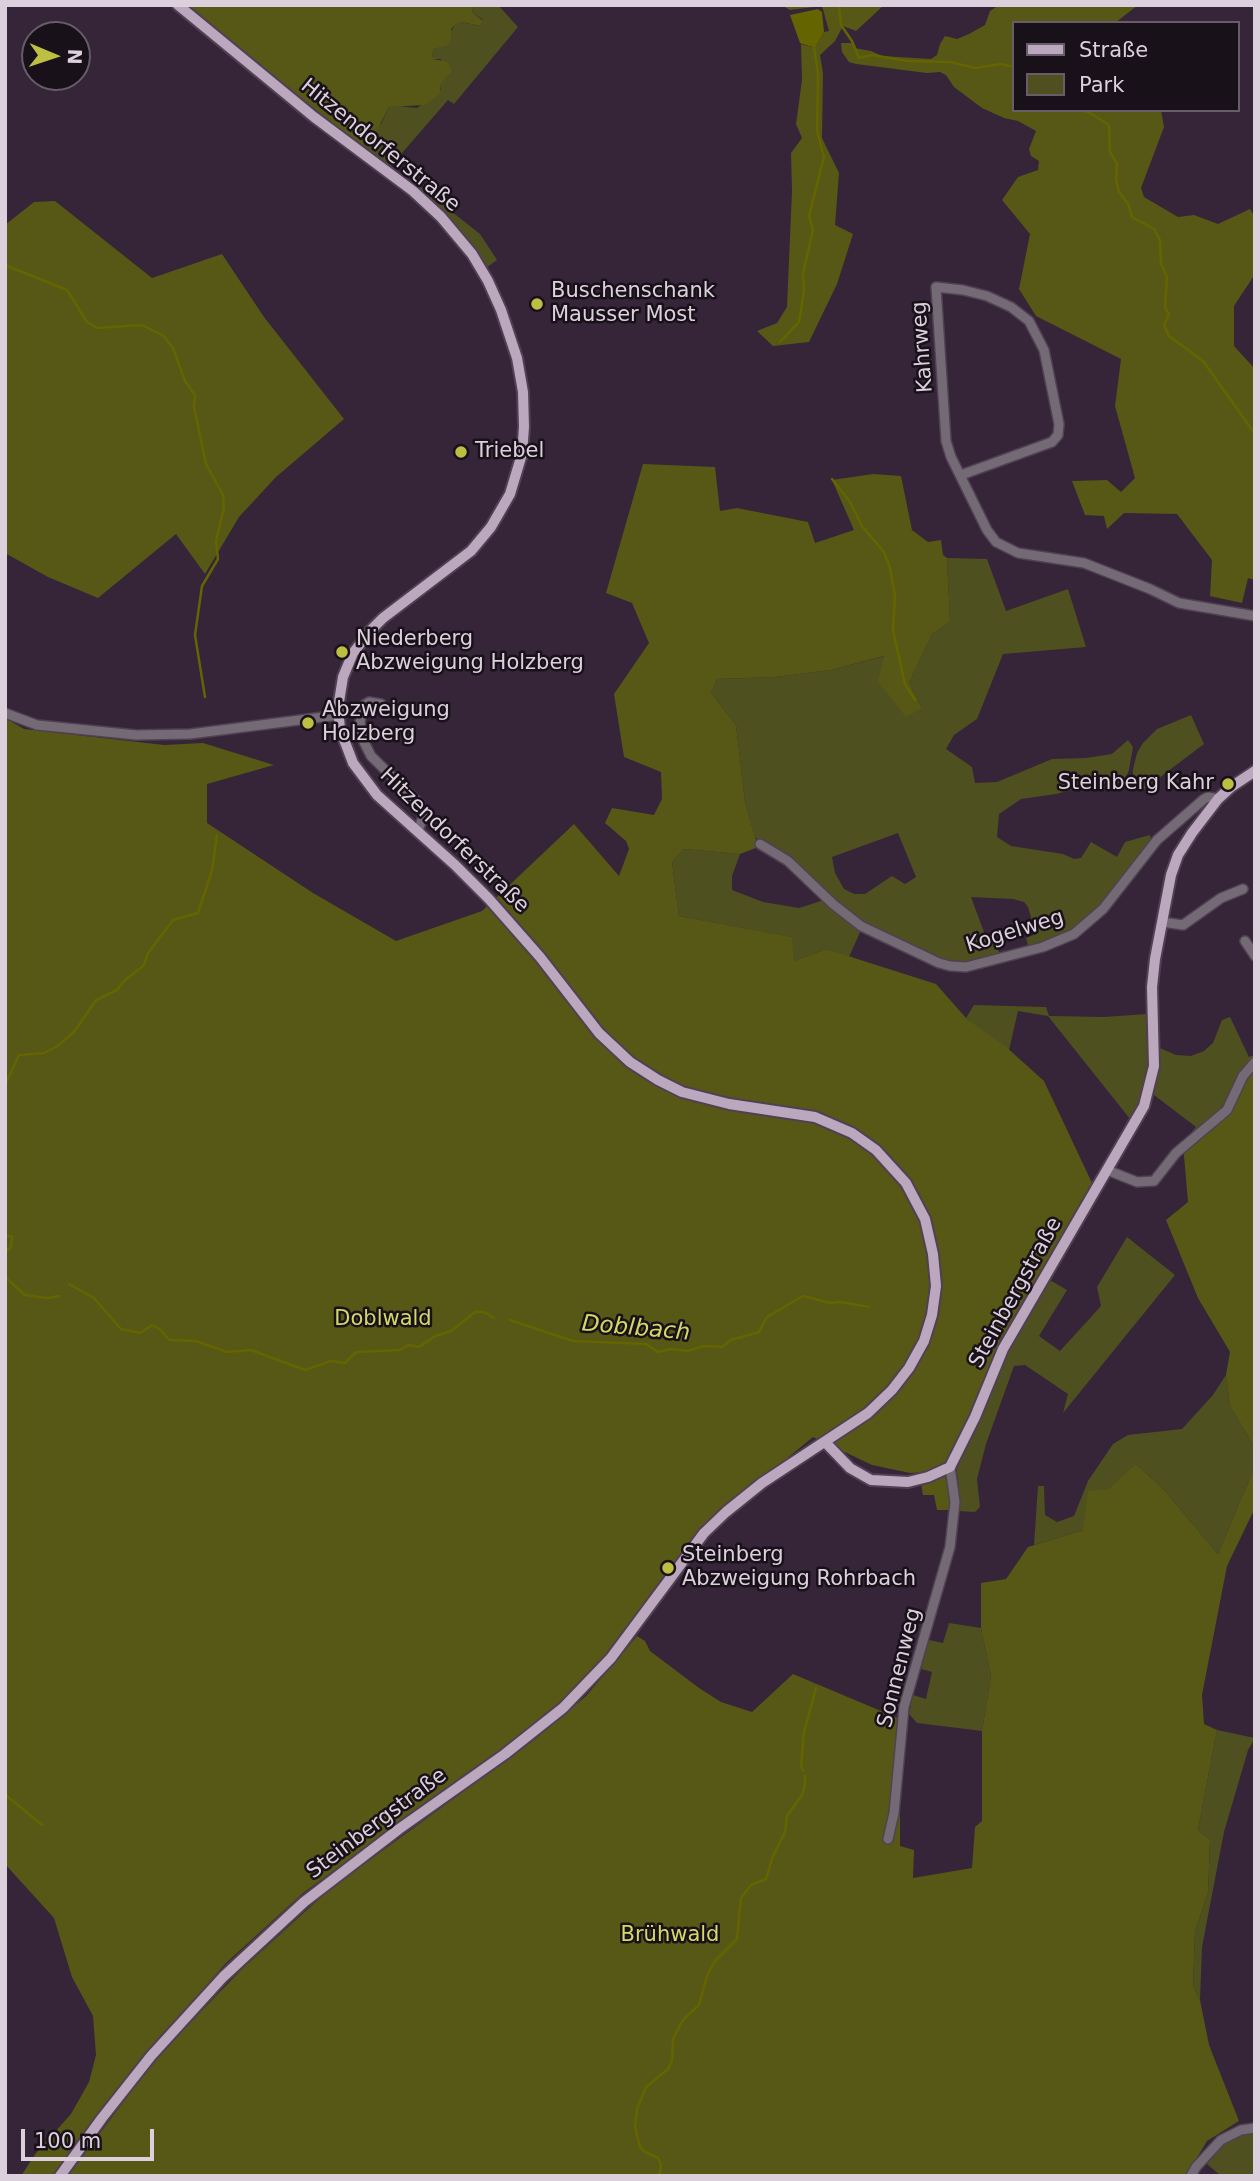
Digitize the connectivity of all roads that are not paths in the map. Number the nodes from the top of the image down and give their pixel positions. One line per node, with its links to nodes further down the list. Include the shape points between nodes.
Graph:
1 (178, 5): 6 (main road, Hitzendorferstraße, via 441,217 488,281 517,358 523,393 523,443 504,506 471,551 400,604 361,642 343,677)
2 (961, 475): 2 (street, Kahrweg, via 1052,442 1059,425 1044,350 1028,321 987,296 936,288 946,441); 3 (street, Kahrweg, via 987,530 1010,551 1084,563 1184,605)
3 (1255, 616)
4 (382, 704): 9 (street, via 364,705 362,738 371,756 420,804 423,817)
5 (5, 713): 6 (street, via 49,727 152,735)
6 (339, 715): 9 (main road, Hitzendorferstraße, via 344,743 361,776)
7 (1255, 771): 8 (main road, Steinbergstraße)
8 (1218, 799): 10 (street, Kogelweg, via 1205,799 1157,840 1083,928 1055,943 966,967 939,963 861,926 788,861); 12 (main road, Steinbergstraße, via 1178,855)
9 (418, 831): 17 (main road, Hitzendorferstraße, via 489,899 599,1033 637,1067 695,1096 826,1121 876,1150 906,1183 925,1219 933,1254 936,1286 929,1327 892,1390)
10 (760, 844)
11 (1243, 889): 12 (street, via 1221,898 1183,925)
12 (1162, 922): 16 (main road, Steinbergstraße, via 1152,987 1152,1077 1144,1106)
13 (1245, 941): 14 (street)
14 (1255, 956)
15 (1255, 1062): 16 (street, via 1227,1110 1176,1153 1154,1181 1137,1182)
16 (1107, 1170): 18 (main road, Steinbergstraße, via 1003,1349)
17 (825, 1442): 18 (main road, via 850,1468 871,1480 908,1482); 19 (main road, Hitzendorferstraße)
18 (950, 1466): 20 (street, Sonnenweg, via 955,1502 950,1547 904,1707)
19 (726, 1512): 22 (main road, Steinbergstraße, via 704,1534 611,1658 563,1709 304,1902 223,1977 151,2056)
20 (888, 1839)
21 (1255, 2128): 23 (street, via 1221,2140)
22 (60, 2176)
23 (1191, 2176)

